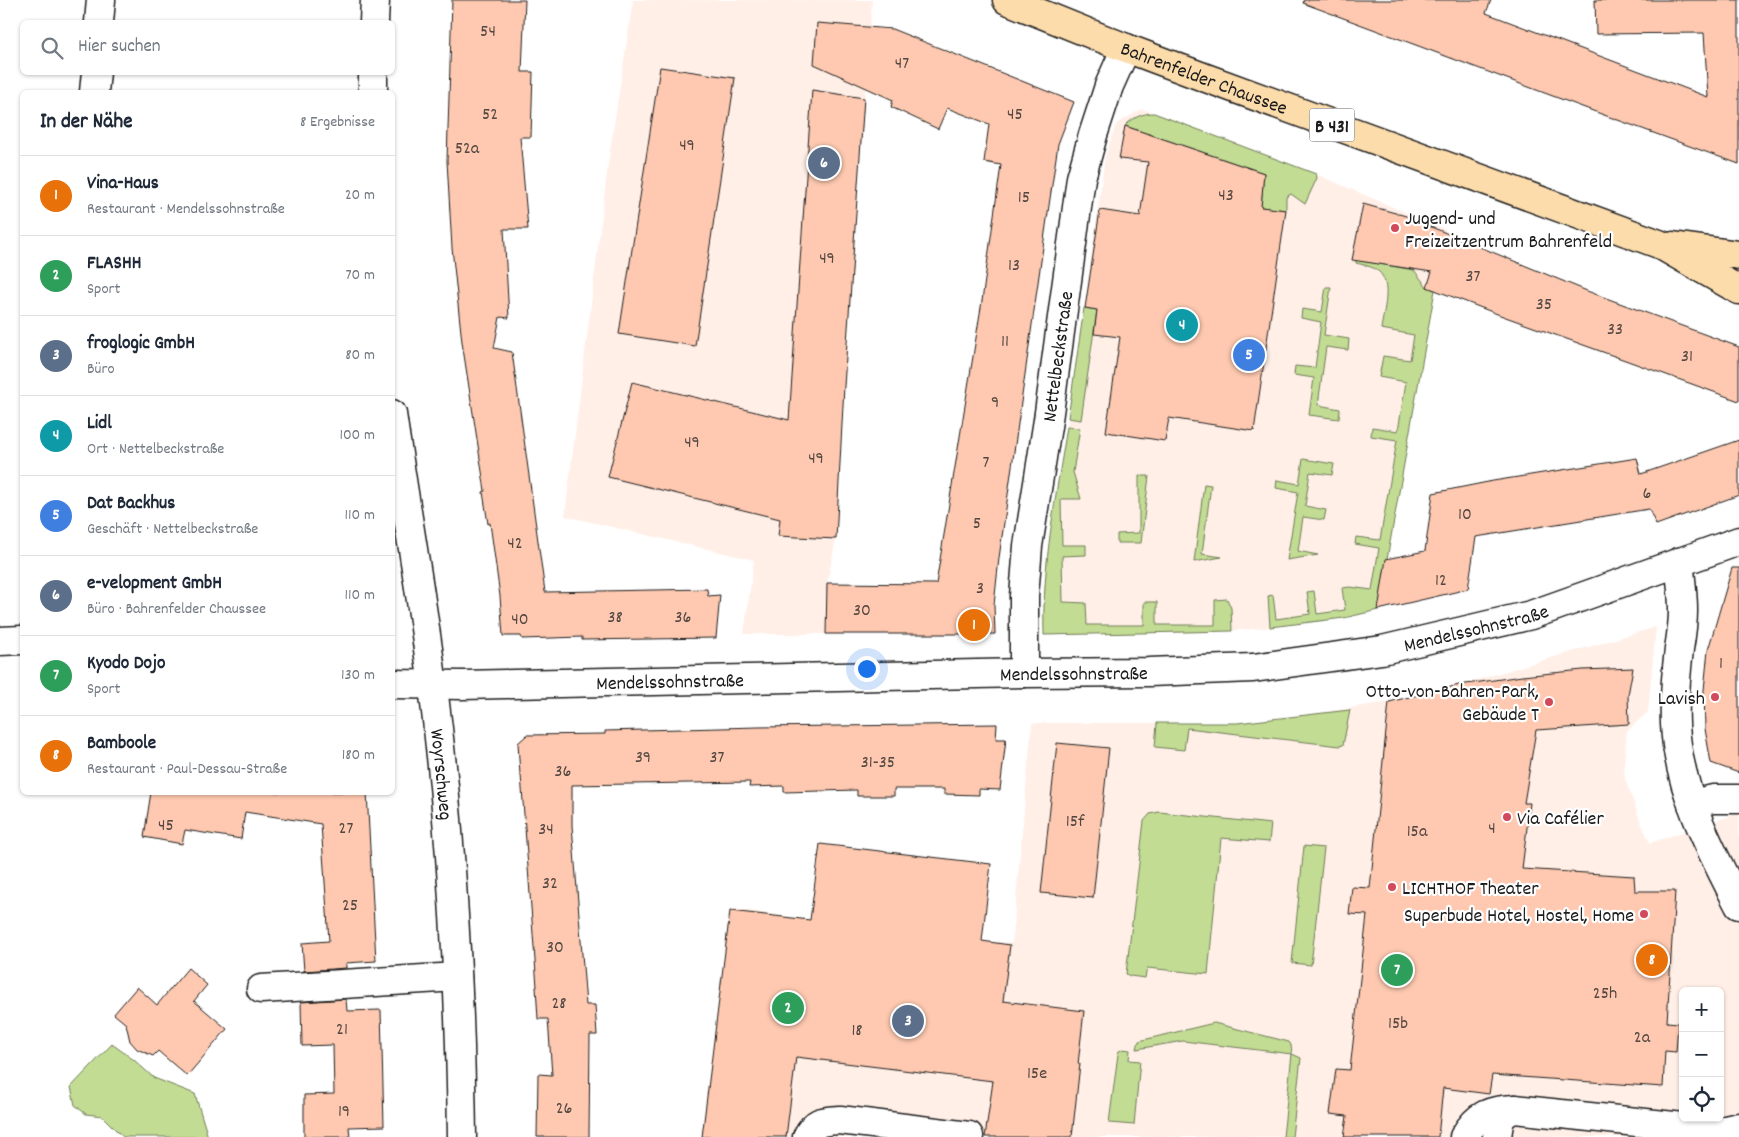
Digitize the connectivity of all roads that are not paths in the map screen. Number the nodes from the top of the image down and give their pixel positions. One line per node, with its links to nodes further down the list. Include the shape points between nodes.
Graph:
1 (101, 0): 4 (street)
2 (375, 0): 5 (street)
3 (1007, 0): 6 (main road, Bahrenfelder Chaussee / B 431)
4 (100, 20)
5 (374, 20)
6 (1126, 48): 11 (main road, Bahrenfelder Chaussee / B 431); 19 (street, Nettelbeckstraße, via 1104,102 1081,178 1028,546)
7 (96, 75): 9 (street)
8 (373, 75): 10 (street)
9 (94, 90)
10 (373, 90)
11 (1659, 244): 12 (main road, Bahrenfelder Chaussee / B 431); 13 (main road, Bahrenfelder Chaussee / B 431)
12 (1739, 255)
13 (1739, 290)
14 (395, 434): 21 (street, Woyrschweg)
15 (1739, 541): 16 (street, Mendelssohnstraße)
16 (1680, 562): 19 (street, Mendelssohnstraße, via 1531,615 1382,650 1253,668); 23 (street, via 1684,612 1676,674 1675,726)
17 (20, 640): 18 (street)
18 (0, 641)
19 (1024, 673): 21 (street, Mendelssohnstraße)
20 (395, 684): 21 (street, Mendelssohnstraße)
21 (433, 686): 25 (street, Woyrschweg, via 449,843)
22 (1739, 798): 23 (street)
23 (1692, 804): 24 (street, via 1716,863)
24 (1739, 905)
25 (457, 978): 26 (street); 30 (street, Woyrschweg)
26 (261, 989)
27 (1516, 1109): 28 (street, via 1721,1131); 32 (street, via 1496,1110 1480,1117); 33 (street, via 1506,1111 1502,1116)
28 (1739, 1127)
29 (969, 1136): 31 (street, via 840,1120 822,1121 811,1129)
30 (462, 1137)
31 (807, 1137)
32 (1464, 1137)
33 (1498, 1137)

